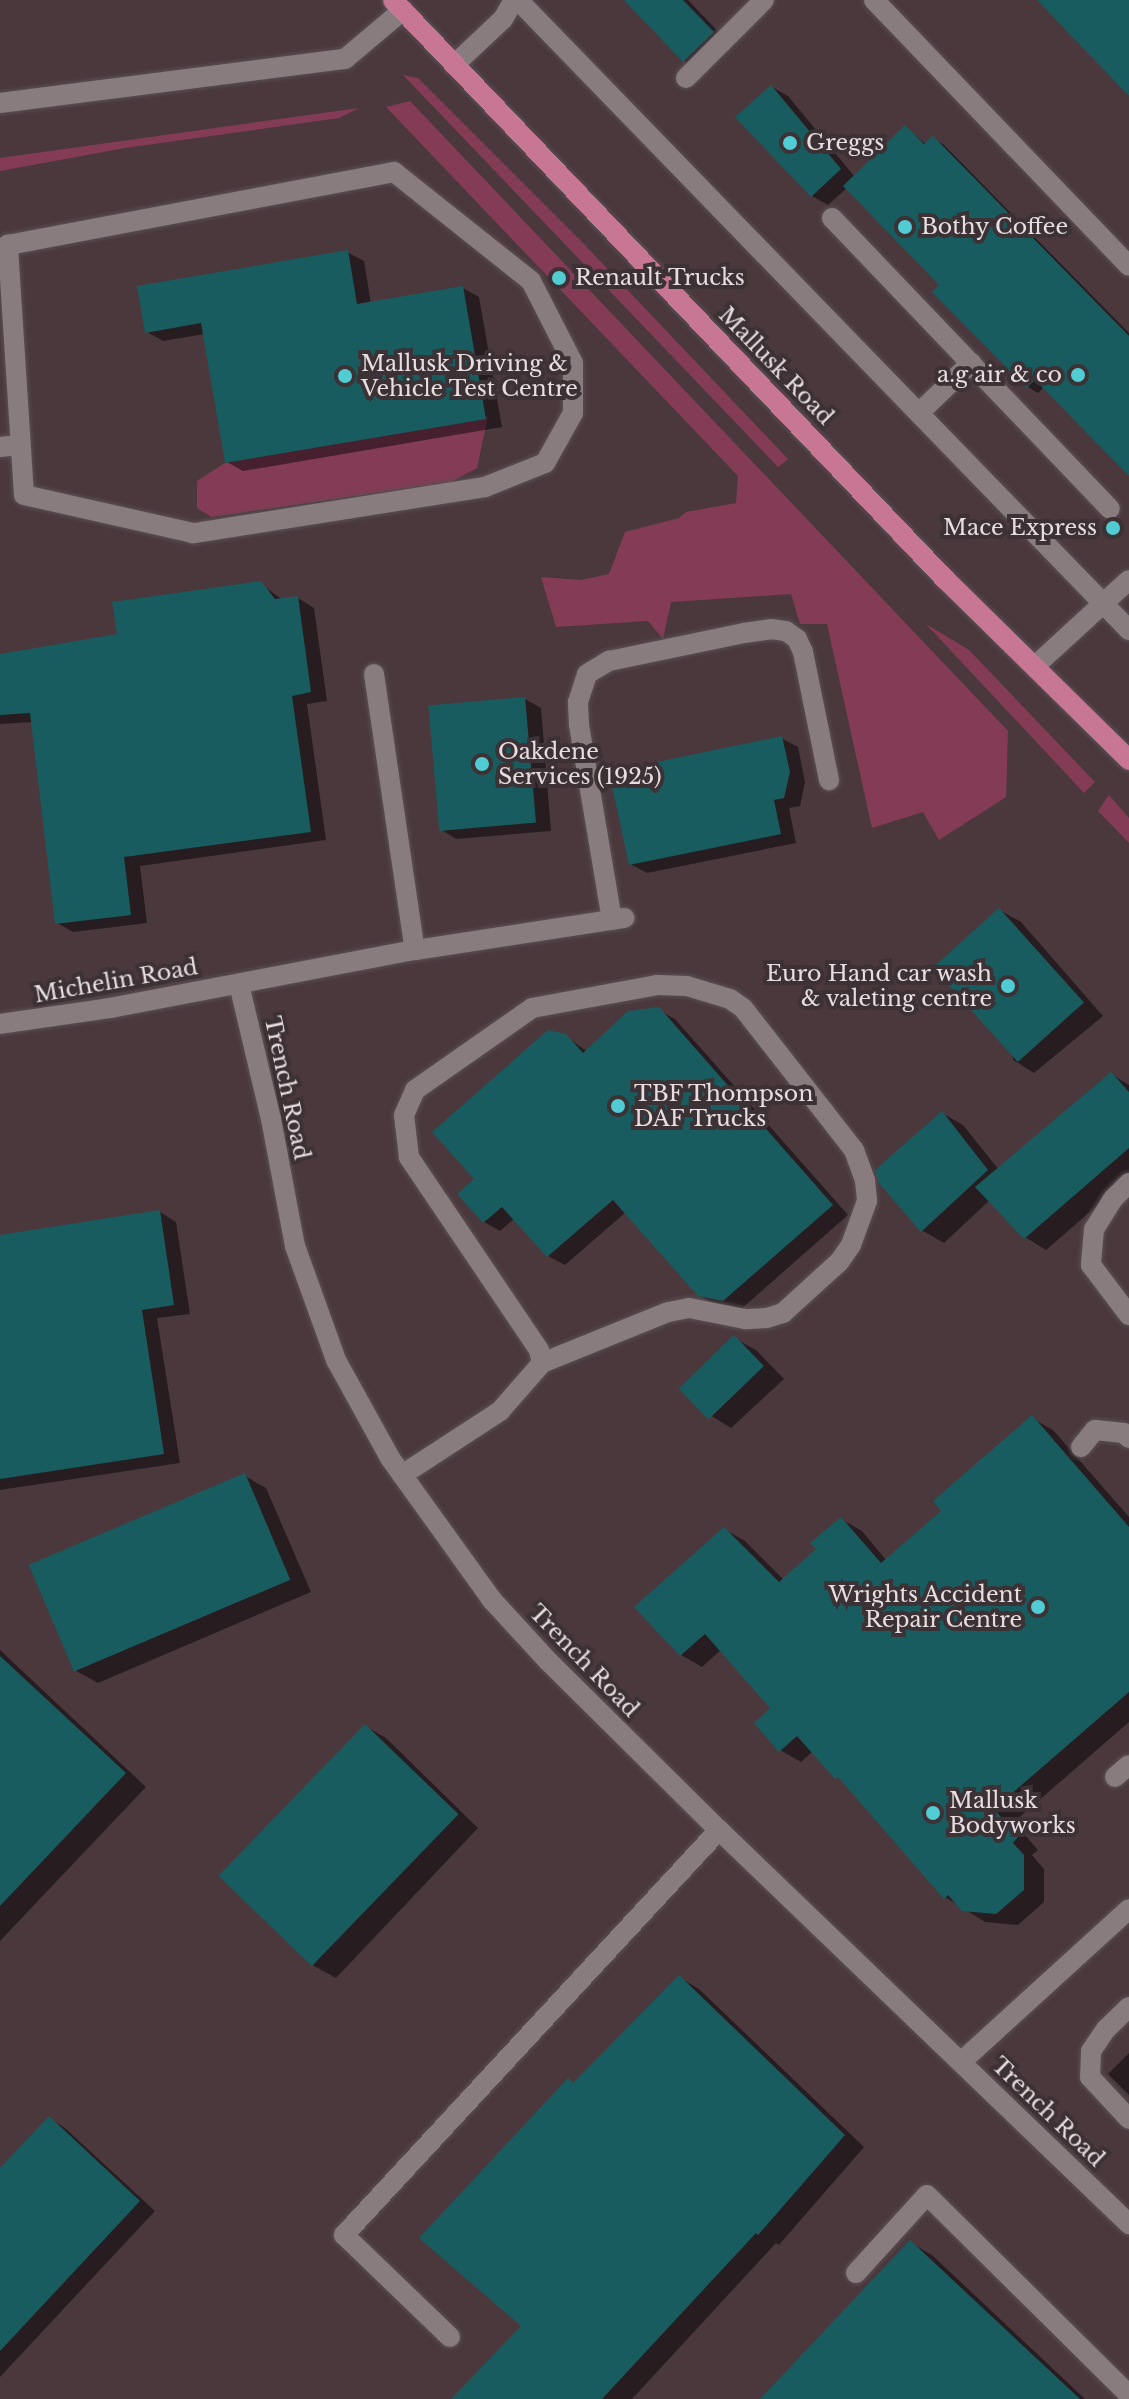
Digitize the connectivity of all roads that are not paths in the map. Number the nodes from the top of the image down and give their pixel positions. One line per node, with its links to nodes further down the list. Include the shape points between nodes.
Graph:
1 (516, 0): 5 (street); 11 (street)
2 (764, 0): 6 (street)
3 (874, 0): 9 (street)
4 (398, 5): 5 (main road, Mallusk Road); 7 (street, via 345,59)
5 (454, 65): 17 (main road, Mallusk Road, via 946,580)
6 (686, 78)
7 (0, 103)
8 (832, 218): 10 (street)
9 (1129, 266)
10 (971, 363): 11 (street); 13 (street)
11 (920, 412): 15 (street)
12 (10, 446): 12 (street, via 8,245 394,172 531,281 573,363 573,413 545,463 485,487 193,533 24,495)
13 (1110, 509)
14 (1129, 580): 15 (street)
15 (1104, 604): 16 (street); 17 (street)
16 (1129, 630)
17 (1035, 666): 19 (main road, Mallusk Road)
18 (374, 674): 21 (street)
19 (1129, 760)
20 (829, 780): 21 (street, Michelin Road, via 803,652 786,631 744,633 609,661 587,674 578,702 619,919)
21 (415, 950): 22 (street, Michelin Road)
22 (239, 984): 23 (street, Michelin Road); 29 (street, Trench Road, via 295,1246 336,1360)
23 (0, 1024)
24 (1129, 1183): 25 (street, via 1094,1229 1091,1265)
25 (1129, 1315)
26 (542, 1363): 26 (street, via 668,1312 689,1308 745,1319 783,1313 851,1245 867,1201 854,1150 743,1008 730,999 687,986 657,985 532,1008 415,1090 404,1115 409,1157 539,1350); 29 (street, via 500,1411)
27 (1129, 1438): 28 (street, via 1095,1430)
28 (1081, 1447)
29 (402, 1475): 30 (street, Trench Road, via 492,1600)
30 (719, 1830): 33 (street, Trench Road); 37 (street, via 344,2235)
31 (1129, 1909): 33 (street)
32 (1129, 2007): 34 (street, via 1091,2051 1090,2077)
33 (961, 2062): 35 (street, Trench Road)
34 (1129, 2119)
35 (1129, 2224)
36 (856, 2273): 38 (street, via 927,2195)
37 (450, 2337)
38 (1129, 2395)

